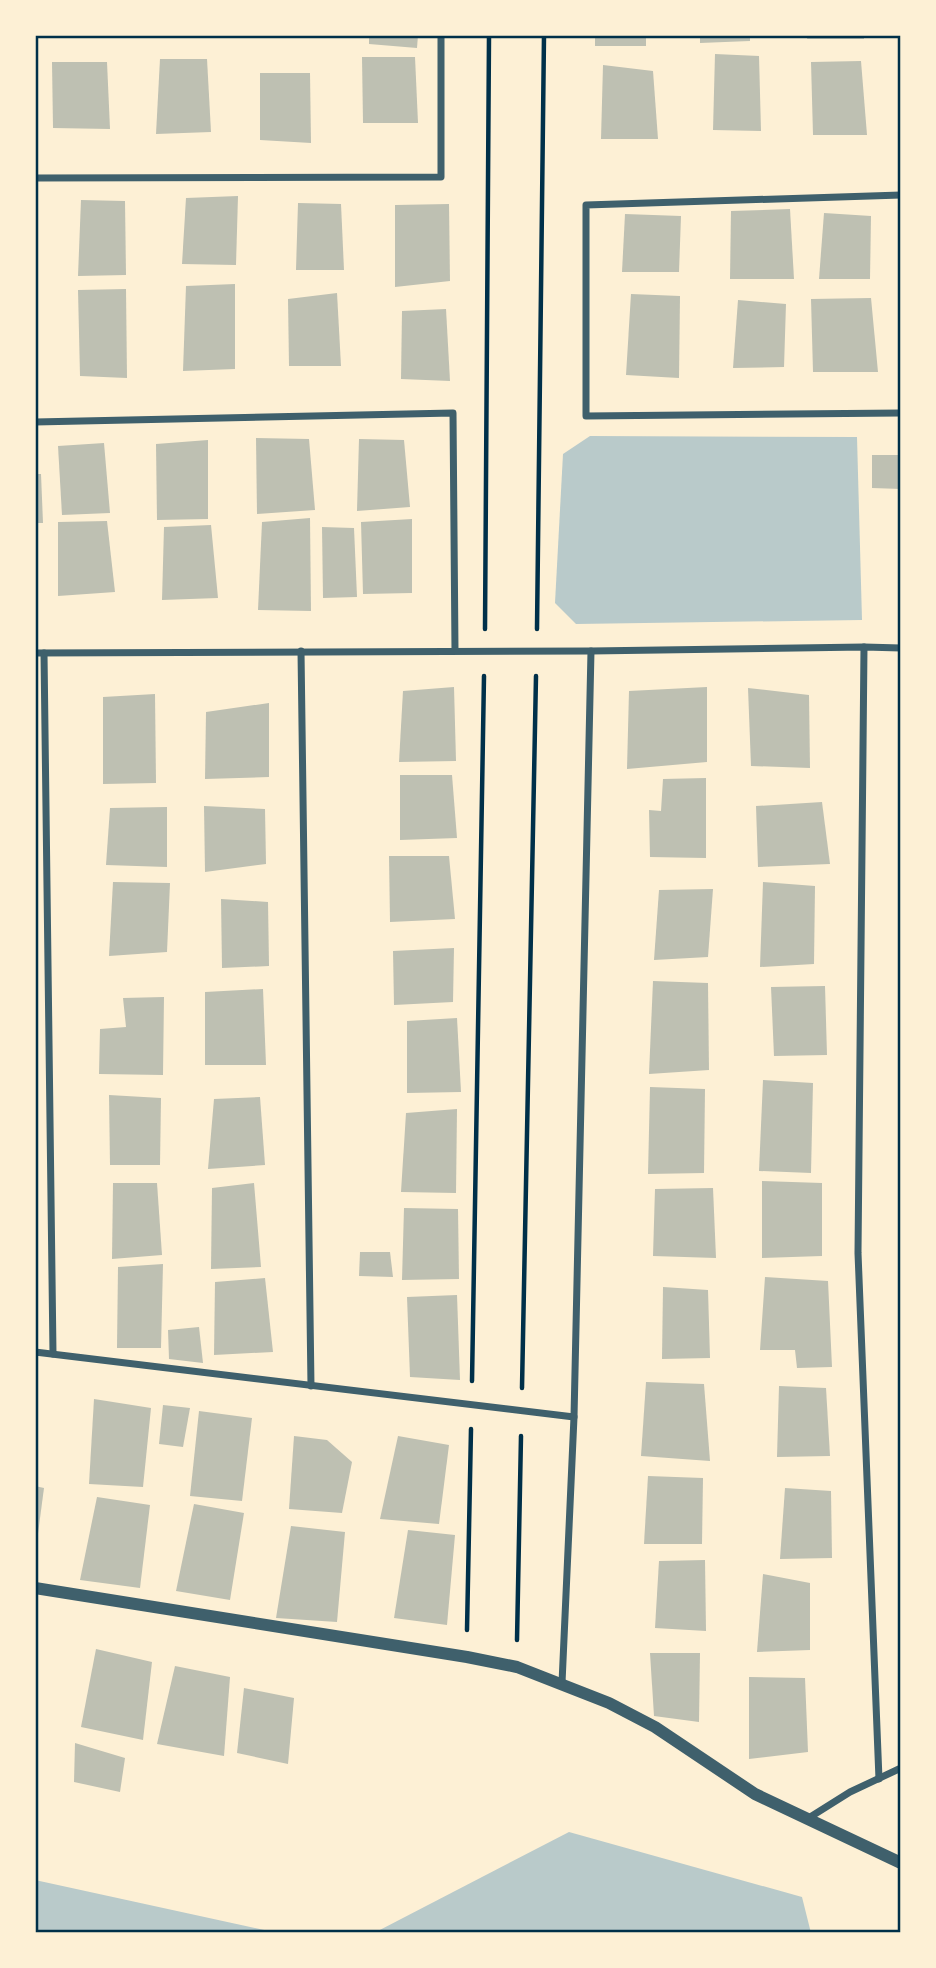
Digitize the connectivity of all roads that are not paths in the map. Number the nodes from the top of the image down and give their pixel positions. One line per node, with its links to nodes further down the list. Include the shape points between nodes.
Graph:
1 (441, 35): 2 (street, via 441,177)
2 (35, 178)
3 (901, 195): 4 (street, via 586,205 586,416)
4 (901, 413)
5 (35, 422): 8 (street, via 453,413)
6 (864, 647): 7 (street); 9 (street); 20 (street, via 858,1253)
7 (901, 648)
8 (455, 650): 9 (street); 10 (street)
9 (591, 651): 16 (street)
10 (301, 652): 12 (street); 15 (street)
11 (35, 653): 12 (street)
12 (44, 653): 14 (street)
13 (35, 1352): 14 (street)
14 (53, 1354): 15 (street)
15 (311, 1386): 16 (street)
16 (574, 1417): 18 (street)
17 (35, 1588): 18 (street, via 467,1657 517,1667)
18 (562, 1683): 21 (street, via 655,1727 755,1794)
19 (901, 1768): 20 (street)
20 (879, 1779): 21 (street)
21 (807, 1819): 22 (street)
22 (901, 1863)

